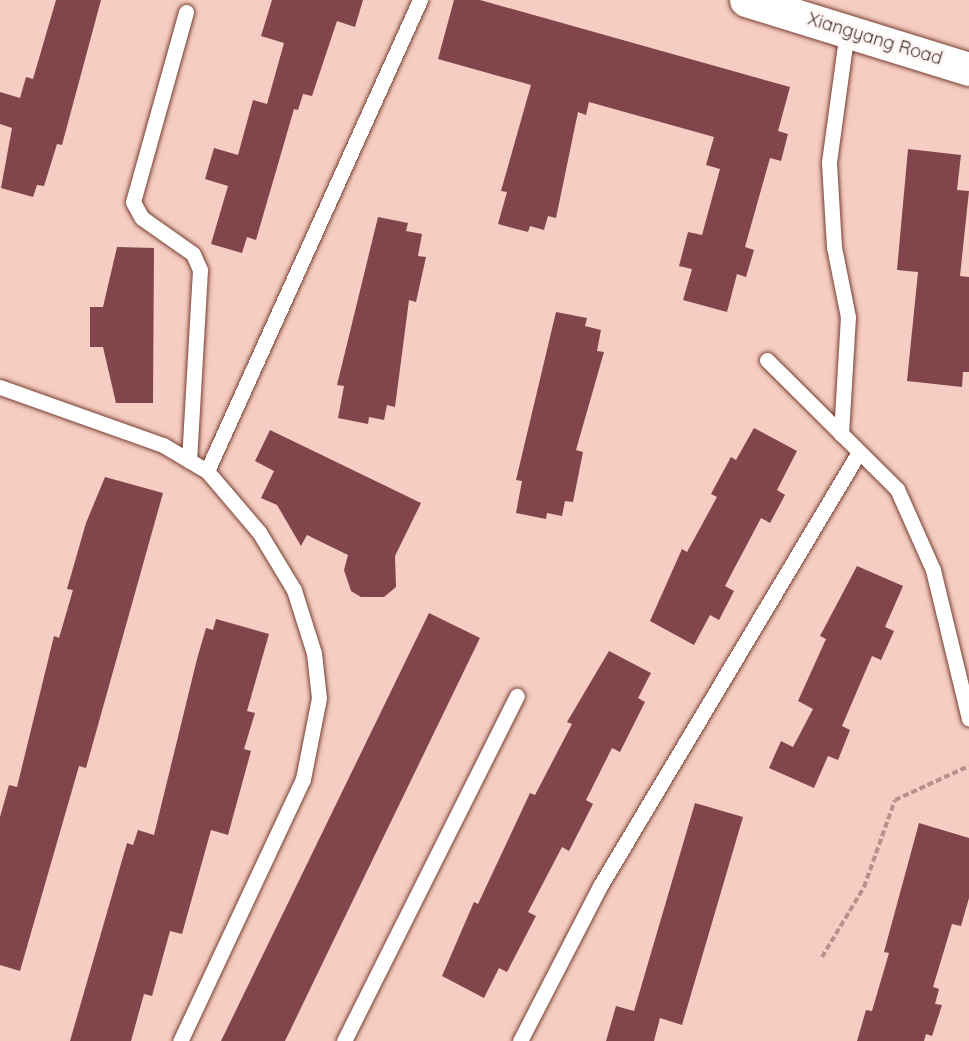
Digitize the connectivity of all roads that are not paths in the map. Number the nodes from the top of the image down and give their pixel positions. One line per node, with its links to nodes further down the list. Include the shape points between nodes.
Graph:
1 (420, 0): 11 (lane)
2 (746, 0): 4 (street, Xiangyang Road)
3 (186, 12): 10 (lane, via 133,202 142,218 193,254 200,270)
4 (847, 30): 5 (street, Xiangyang Road); 8 (lane, via 829,162 834,247 848,317)
5 (969, 69)
6 (767, 360): 8 (lane)
7 (0, 387): 10 (lane, via 163,445)
8 (842, 434): 9 (lane)
9 (859, 452): 13 (lane, via 897,489 933,570); 16 (lane, via 600,886)
10 (189, 461): 11 (lane)
11 (207, 471): 14 (lane, via 259,532 294,590 314,653 319,698 303,779)
12 (517, 696): 15 (lane)
13 (969, 719)
14 (180, 1041)
15 (344, 1041)
16 (520, 1041)

